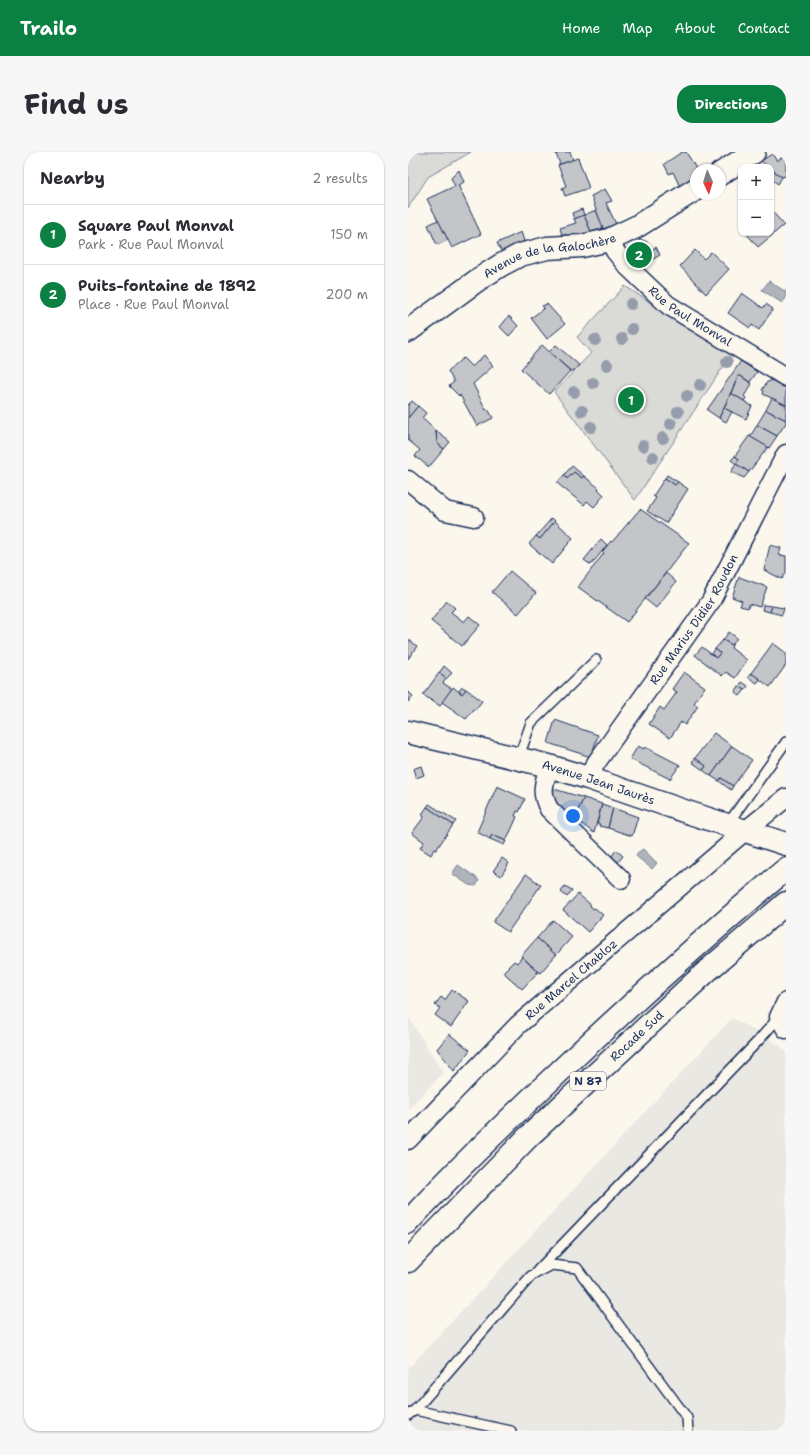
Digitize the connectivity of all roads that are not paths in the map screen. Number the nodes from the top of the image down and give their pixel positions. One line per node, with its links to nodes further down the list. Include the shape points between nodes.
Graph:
1 (754, 152): 2 (main road)
2 (726, 170)
3 (690, 193): 4 (main road, Avenue de la Galochère, via 636,227)
4 (609, 240): 5 (main road, Avenue de la Galochère, via 582,246 547,248 520,255 479,279); 6 (street, Rue Paul Monval, via 628,268 668,305)
5 (408, 331)
6 (786, 377)
7 (786, 454): 15 (street, Rue Marius Didier Roudon, via 711,601)
8 (408, 480): 9 (street, via 445,511)
9 (474, 517)
10 (596, 660): 13 (lane, via 531,723)
11 (408, 732): 13 (main road, Avenue Jean Jaurès)
12 (786, 742): 17 (lane)
13 (518, 759): 14 (main road, Avenue Jean Jaurès)
14 (549, 766): 15 (main road, Avenue Jean Jaurès); 20 (street, via 542,790 549,809)
15 (588, 778): 17 (main road, Avenue Jean Jaurès)
16 (785, 800): 17 (street, Rue Marcel Chabloz)
17 (736, 828): 18 (main road, Avenue Jean Jaurès); 23 (street, Rue Marcel Chabloz, via 518,1025)
18 (786, 844)
19 (786, 869): 24 (main road, N 87, via 618,1016 512,1117)
20 (621, 879)
21 (782, 906): 25 (main road, Rocade Sud / N 87, via 707,971 528,1137)
22 (784, 1016): 26 (lane)
23 (408, 1140)
24 (408, 1222)
25 (408, 1261)
26 (531, 1276): 27 (lane); 29 (lane, via 552,1265 577,1268 686,1418)
27 (412, 1412): 28 (lane)
28 (505, 1430)
29 (688, 1431)

